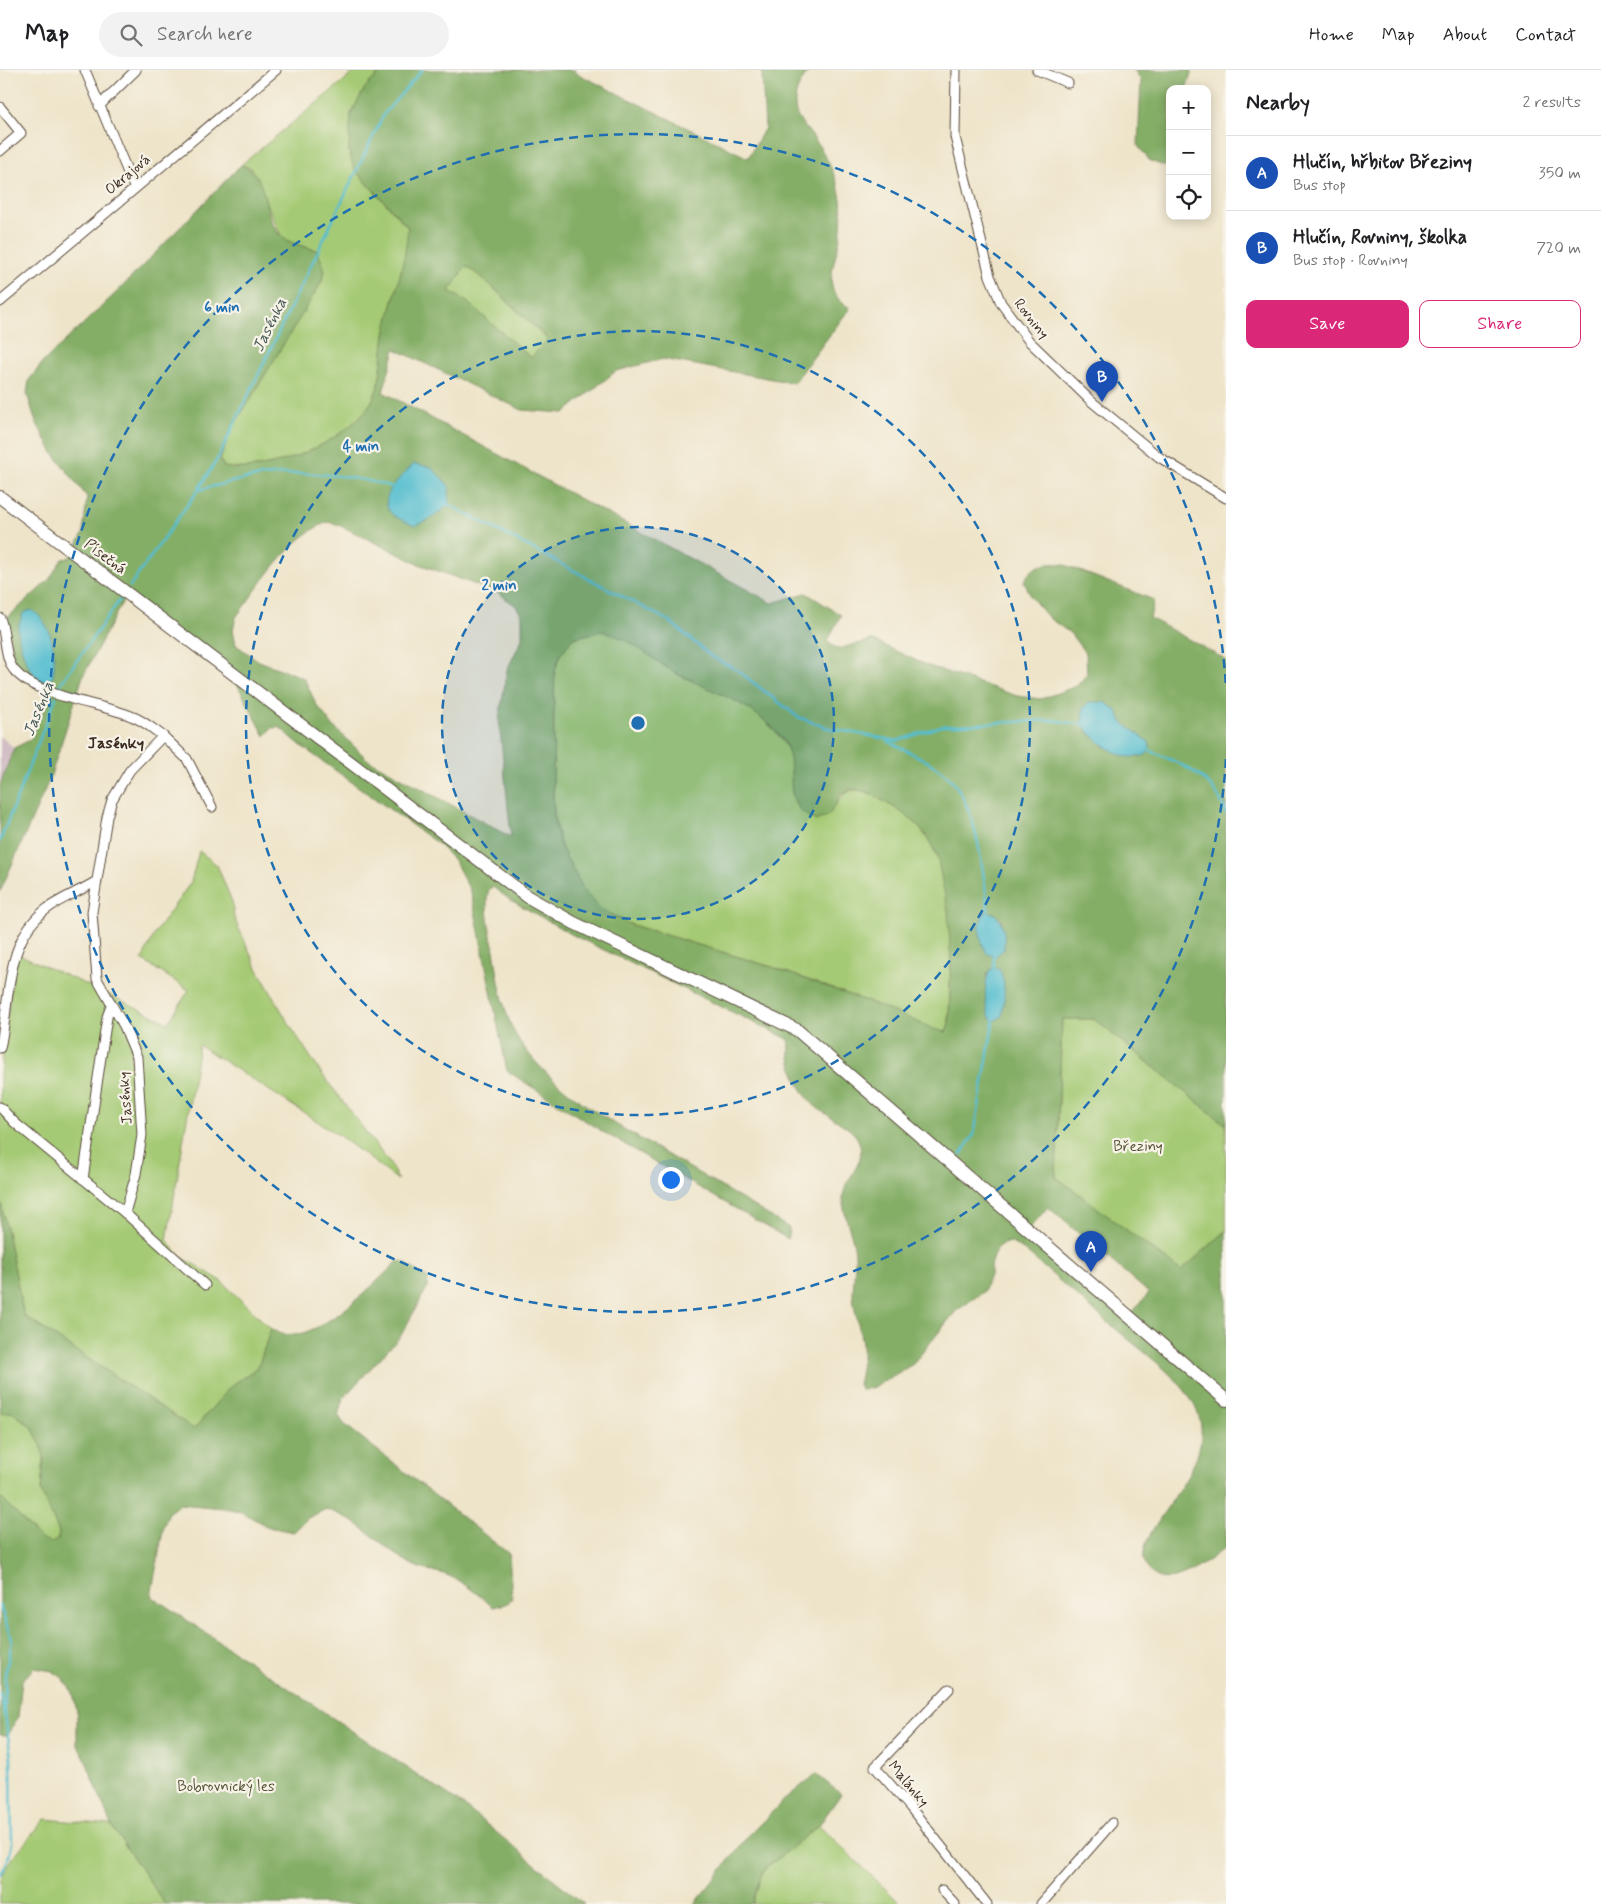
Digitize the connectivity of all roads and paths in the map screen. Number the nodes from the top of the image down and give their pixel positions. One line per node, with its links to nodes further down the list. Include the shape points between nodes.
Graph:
1 (85, 70): 7 (street)
2 (136, 70): 7 (street)
3 (276, 70): 10 (street, Okrajová)
4 (956, 70): 13 (street, Rovniny, via 955,137 990,276 1001,303 1029,341 1091,401 1159,457)
5 (1037, 70): 6 (street)
6 (1068, 83)
7 (99, 106): 10 (street)
8 (0, 107): 9 (street, via 21,133)
9 (0, 151)
10 (134, 187): 11 (street, Okrajová)
11 (0, 302)
12 (0, 497): 24 (street, Písečná, via 533,900 574,923 797,1030)
13 (1226, 498)
14 (0, 618): 15 (street, via 10,660 22,677 73,700 133,716)
15 (163, 736): 16 (street, via 188,759); 17 (street, Jasénky, via 130,770 112,800)
16 (212, 807)
17 (95, 882): 18 (street, Jasénky, via 92,912 97,979); 19 (street, via 49,907 20,940 12,966)
18 (111, 1006): 21 (street); 22 (street, Jasénky, via 124,1026 138,1067 142,1135 136,1174)
19 (0, 1048)
20 (0, 1107): 21 (street)
21 (83, 1179): 22 (street)
22 (124, 1213): 23 (street)
23 (205, 1285)
24 (1226, 1400)
25 (950, 1689): 29 (street, Malánky, via 875,1767)
26 (1112, 1822): 30 (street)
27 (942, 1890): 28 (street)
28 (955, 1904)
29 (986, 1904)
30 (1041, 1904)

